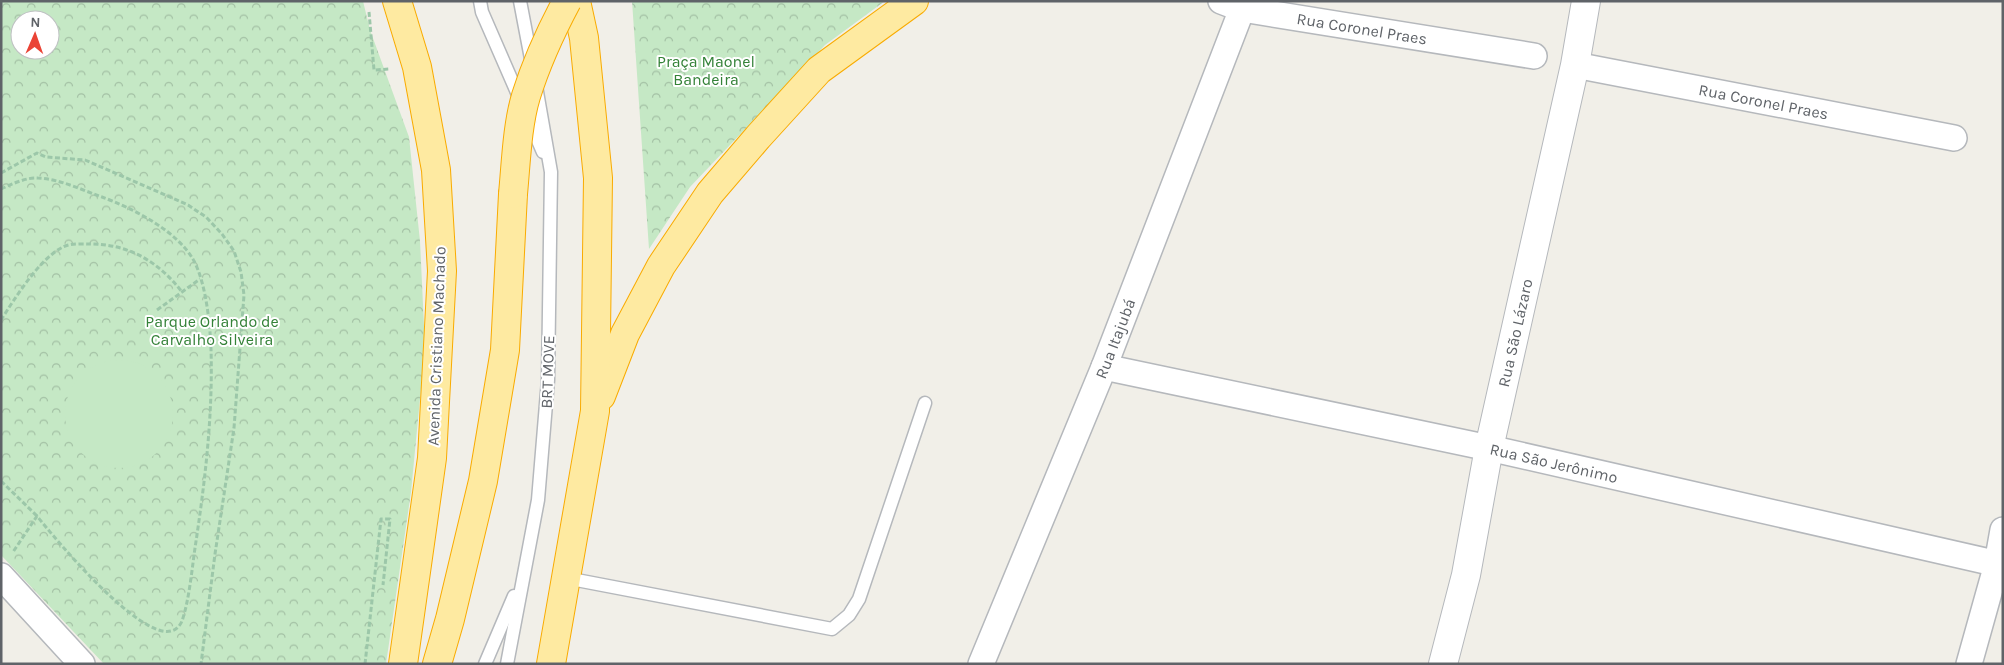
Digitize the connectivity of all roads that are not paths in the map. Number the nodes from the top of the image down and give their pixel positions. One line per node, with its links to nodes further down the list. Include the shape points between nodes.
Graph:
1 (397, 1): 23 (highway, Avenida Cristiano Machado, via 417,67 436,170 442,271 432,458)
2 (480, 1): 12 (lane, BRT MOVE)
3 (520, 1): 12 (lane, BRT MOVE)
4 (567, 1): 24 (highway, bridge, via 526,97 513,194 505,350 483,481)
5 (576, 1): 15 (highway, via 584,38 598,178)
6 (914, 1): 15 (highway, via 819,70 710,193 662,266 625,334)
7 (1586, 1): 10 (street, Rua São Lázaro)
8 (1232, 5): 9 (street, Rua Coronel Praes); 13 (street, Rua Itajubá)
9 (1534, 56)
10 (1575, 65): 11 (street, Rua Coronel Praes); 16 (street, Rua São Lázaro)
11 (1954, 138)
12 (551, 172): 20 (lane, BRT MOVE, via 548,380 538,500)
13 (1104, 367): 16 (street, Rua São Jerônimo); 28 (street, Rua Itajubá)
14 (925, 403): 21 (lane, via 859,599 849,615 832,629)
15 (595, 411): 21 (highway)
16 (1489, 448): 18 (street, Rua São Jerônimo); 29 (street, Rua São Lázaro, via 1466,575)
17 (2003, 530): 18 (street)
18 (2000, 564): 30 (street)
19 (6, 565): 22 (street)
20 (524, 570): 25 (lane, BRT MOVE); 26 (lane, BRT MOVE)
21 (566, 578): 27 (highway)
22 (82, 664)
23 (403, 664)
24 (437, 664)
25 (485, 664)
26 (507, 664)
27 (551, 664)
28 (981, 664)
29 (1443, 664)
30 (1969, 664)

